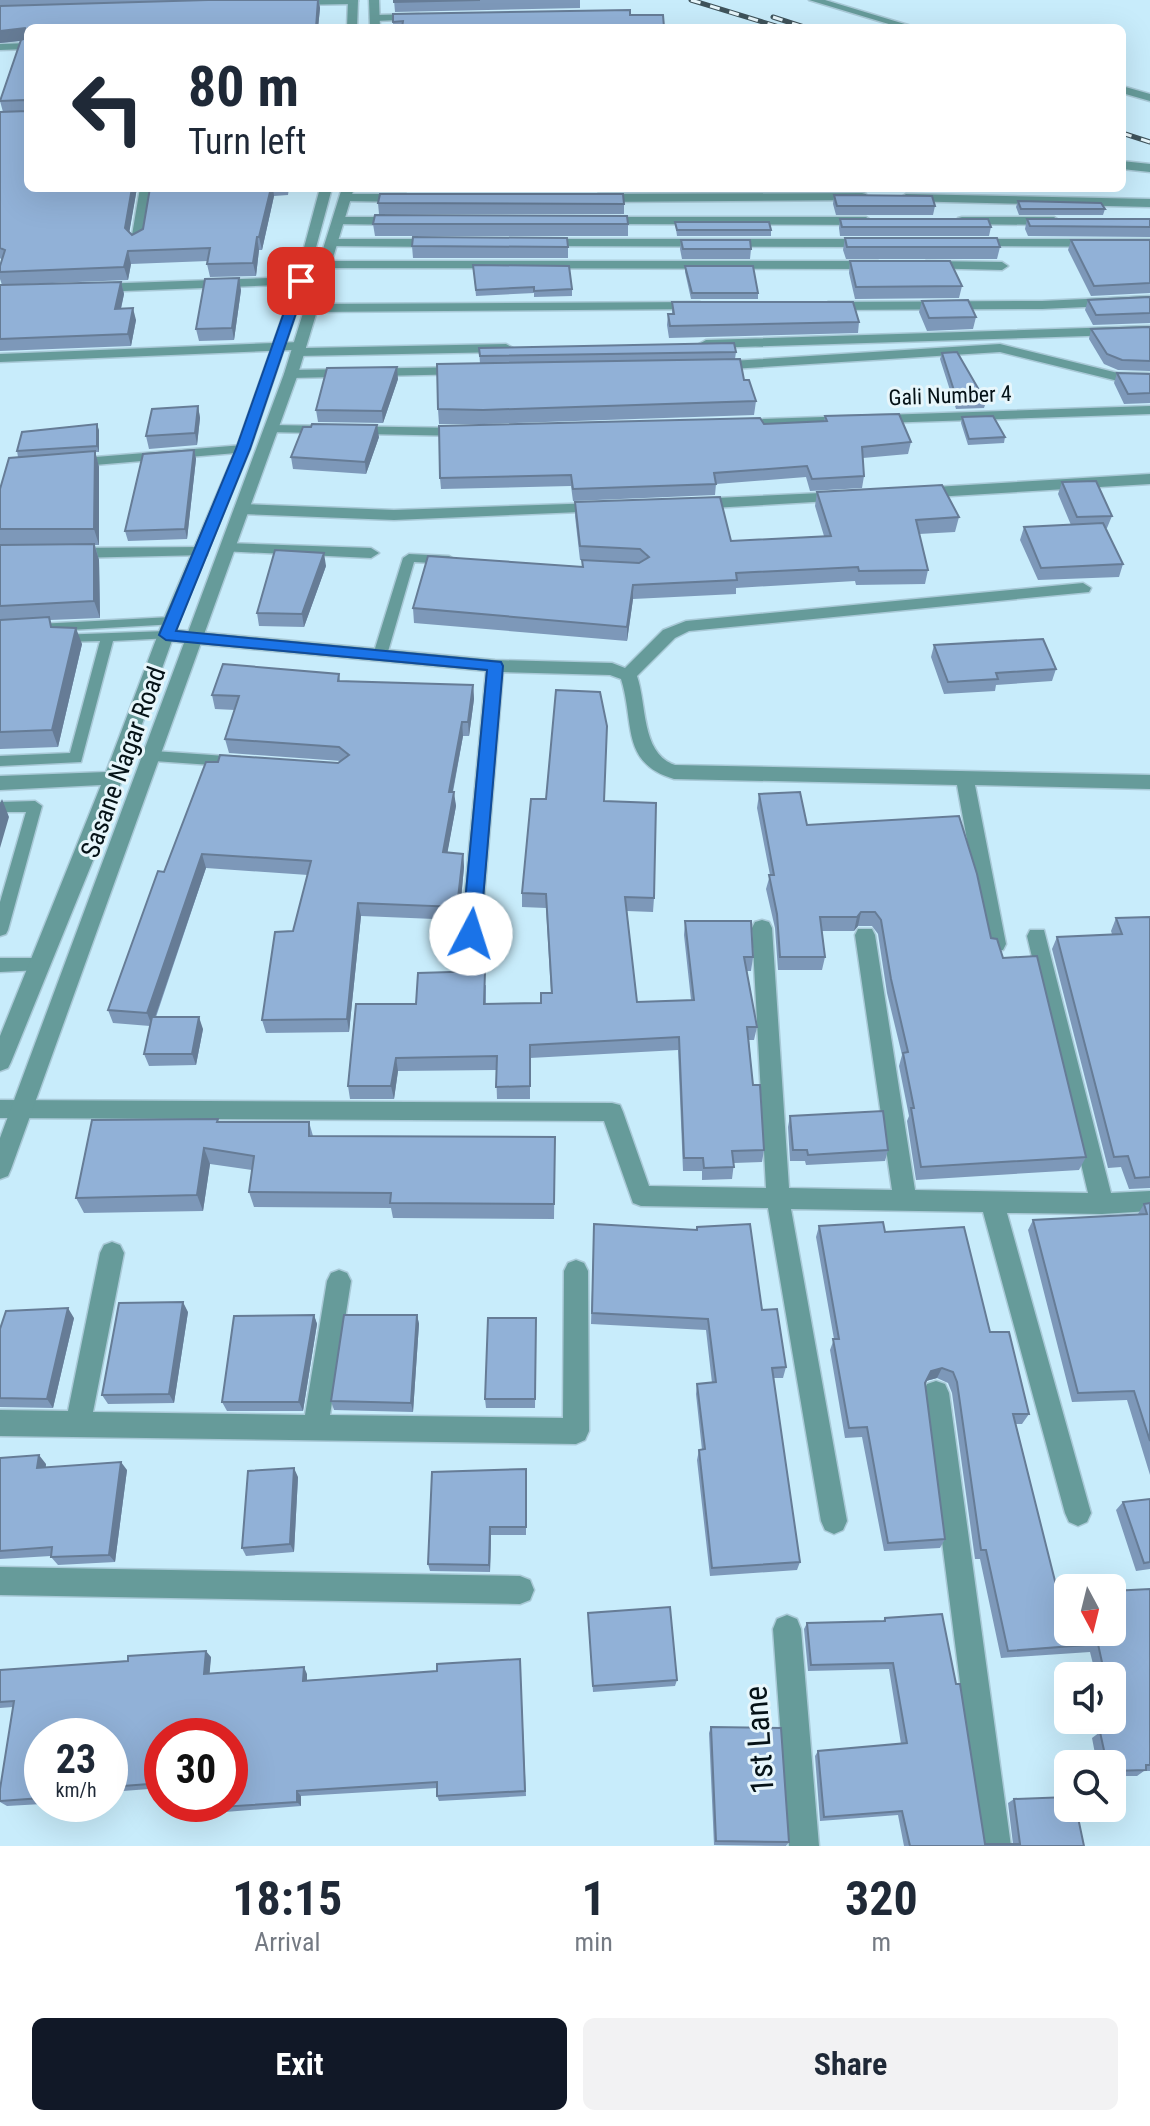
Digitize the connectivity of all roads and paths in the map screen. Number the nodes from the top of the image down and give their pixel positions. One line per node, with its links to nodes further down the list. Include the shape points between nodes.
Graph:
1 (374, 0): 6 (street)
2 (814, 0): 8 (street)
3 (353, 1): 4 (street); 7 (street)
4 (282, 2)
5 (437, 16): 6 (street)
6 (375, 23)
7 (352, 24)
8 (899, 24)
9 (24, 46): 10 (street)
10 (2, 47): 11 (street)
11 (0, 60)
12 (1126, 90): 13 (street)
13 (1150, 98)
14 (1126, 165): 15 (street)
15 (1150, 168)
16 (145, 192): 30 (street)
17 (325, 192): 41 (street, Sasane Nagar Road)
18 (347, 193): 19 (street); 24 (street, Sasane Nagar Road)
19 (424, 198)
20 (581, 198): 21 (street)
21 (880, 198)
22 (896, 198): 23 (street)
23 (1150, 203)
24 (338, 221): 25 (street); 31 (street, Sasane Nagar Road)
25 (417, 221)
26 (589, 221): 27 (street)
27 (886, 221)
28 (948, 221): 29 (street)
29 (1071, 221)
30 (137, 241)
31 (332, 243): 32 (street); 37 (street, Sasane Nagar Road)
32 (458, 243)
33 (521, 243): 34 (street)
34 (882, 243)
35 (961, 243): 36 (street)
36 (1150, 243)
37 (326, 265): 38 (street); 46 (street, Sasane Nagar Road)
38 (894, 265)
39 (909, 265): 40 (street)
40 (1002, 266)
41 (301, 281): 42 (street); 49 (street, Sasane Nagar Road)
42 (79, 289)
43 (1150, 300): 45 (street)
44 (708, 306): 46 (street)
45 (819, 306)
46 (312, 308): 51 (street, Sasane Nagar Road)
47 (1150, 330): 48 (street)
48 (692, 345)
49 (280, 346): 51 (street); 52 (street); 61 (street, Sasane Nagar Road)
50 (521, 348): 51 (street)
51 (299, 349): 55 (street, Sasane Nagar Road)
52 (0, 358)
53 (695, 367): 56 (street, via 1000,348 1118,377)
54 (478, 370): 55 (street)
55 (291, 374): 59 (street, Sasane Nagar Road)
56 (1150, 377)
57 (1150, 410): 58 (street, Gali Number 4)
58 (722, 424)
59 (271, 429): 60 (street); 68 (street, Sasane Nagar Road)
60 (484, 431)
61 (243, 449): 62 (street); 70 (street, Sasane Nagar Road)
62 (55, 464)
63 (1150, 479): 64 (street)
64 (896, 494)
65 (864, 496): 66 (street)
66 (675, 505)
67 (612, 507): 68 (street, via 394,515)
68 (242, 509): 69 (street, Sasane Nagar Road)
69 (227, 548): 72 (street); 78 (street, Sasane Nagar Road)
70 (201, 552): 71 (street); 75 (street, Sasane Nagar Road)
71 (62, 553)
72 (371, 553)
73 (470, 561): 80 (lane, via 409,558)
74 (1083, 588): 82 (street, via 686,626 669,634)
75 (169, 628): 76 (lane); 77 (lane); 78 (street); 86 (street, Sasane Nagar Road)
76 (0, 630)
77 (108, 636): 79 (lane); 84 (lane, via 76,758)
78 (194, 637): 80 (street); 83 (street, Sasane Nagar Road)
79 (0, 640)
80 (380, 655): 81 (street)
81 (495, 666): 82 (street, via 612,669); 93 (street)
82 (628, 675): 87 (street, via 645,754 655,765 674,772)
83 (154, 756): 85 (lane); 100 (street, Sasane Nagar Road)
84 (0, 761)
85 (264, 764)
86 (114, 778): 89 (street); 97 (street, Sasane Nagar Road)
87 (965, 780): 88 (street); 96 (street)
88 (1150, 782)
89 (0, 783)
90 (0, 807): 92 (lane, via 35,806)
91 (762, 928): 103 (street)
92 (0, 930)
93 (471, 934)
94 (865, 935): 104 (street)
95 (1037, 936): 107 (street)
96 (996, 944)
97 (40, 964): 98 (lane); 99 (street, Sasane Nagar Road)
98 (0, 965)
99 (0, 1062)
100 (24, 1108): 101 (street); 102 (street, Sasane Nagar Road); 103 (street, via 612,1112 641,1196)
101 (0, 1109)
102 (0, 1169)
103 (778, 1200): 104 (street); 116 (street)
104 (905, 1201): 106 (street)
105 (1150, 1201): 107 (street)
106 (992, 1202): 107 (street); 115 (street)
107 (1102, 1204)
108 (112, 1253): 113 (street)
109 (576, 1271): 114 (street, via 576,1431)
110 (339, 1281): 114 (street)
111 (936, 1393): 121 (street)
112 (0, 1423): 113 (street)
113 (78, 1425): 114 (street)
114 (315, 1428)
115 (1078, 1513)
116 (834, 1521)
117 (0, 1581): 118 (street)
118 (520, 1590)
119 (787, 1629): 120 (street, 1st Lane)
120 (804, 1846)
121 (996, 1846)

